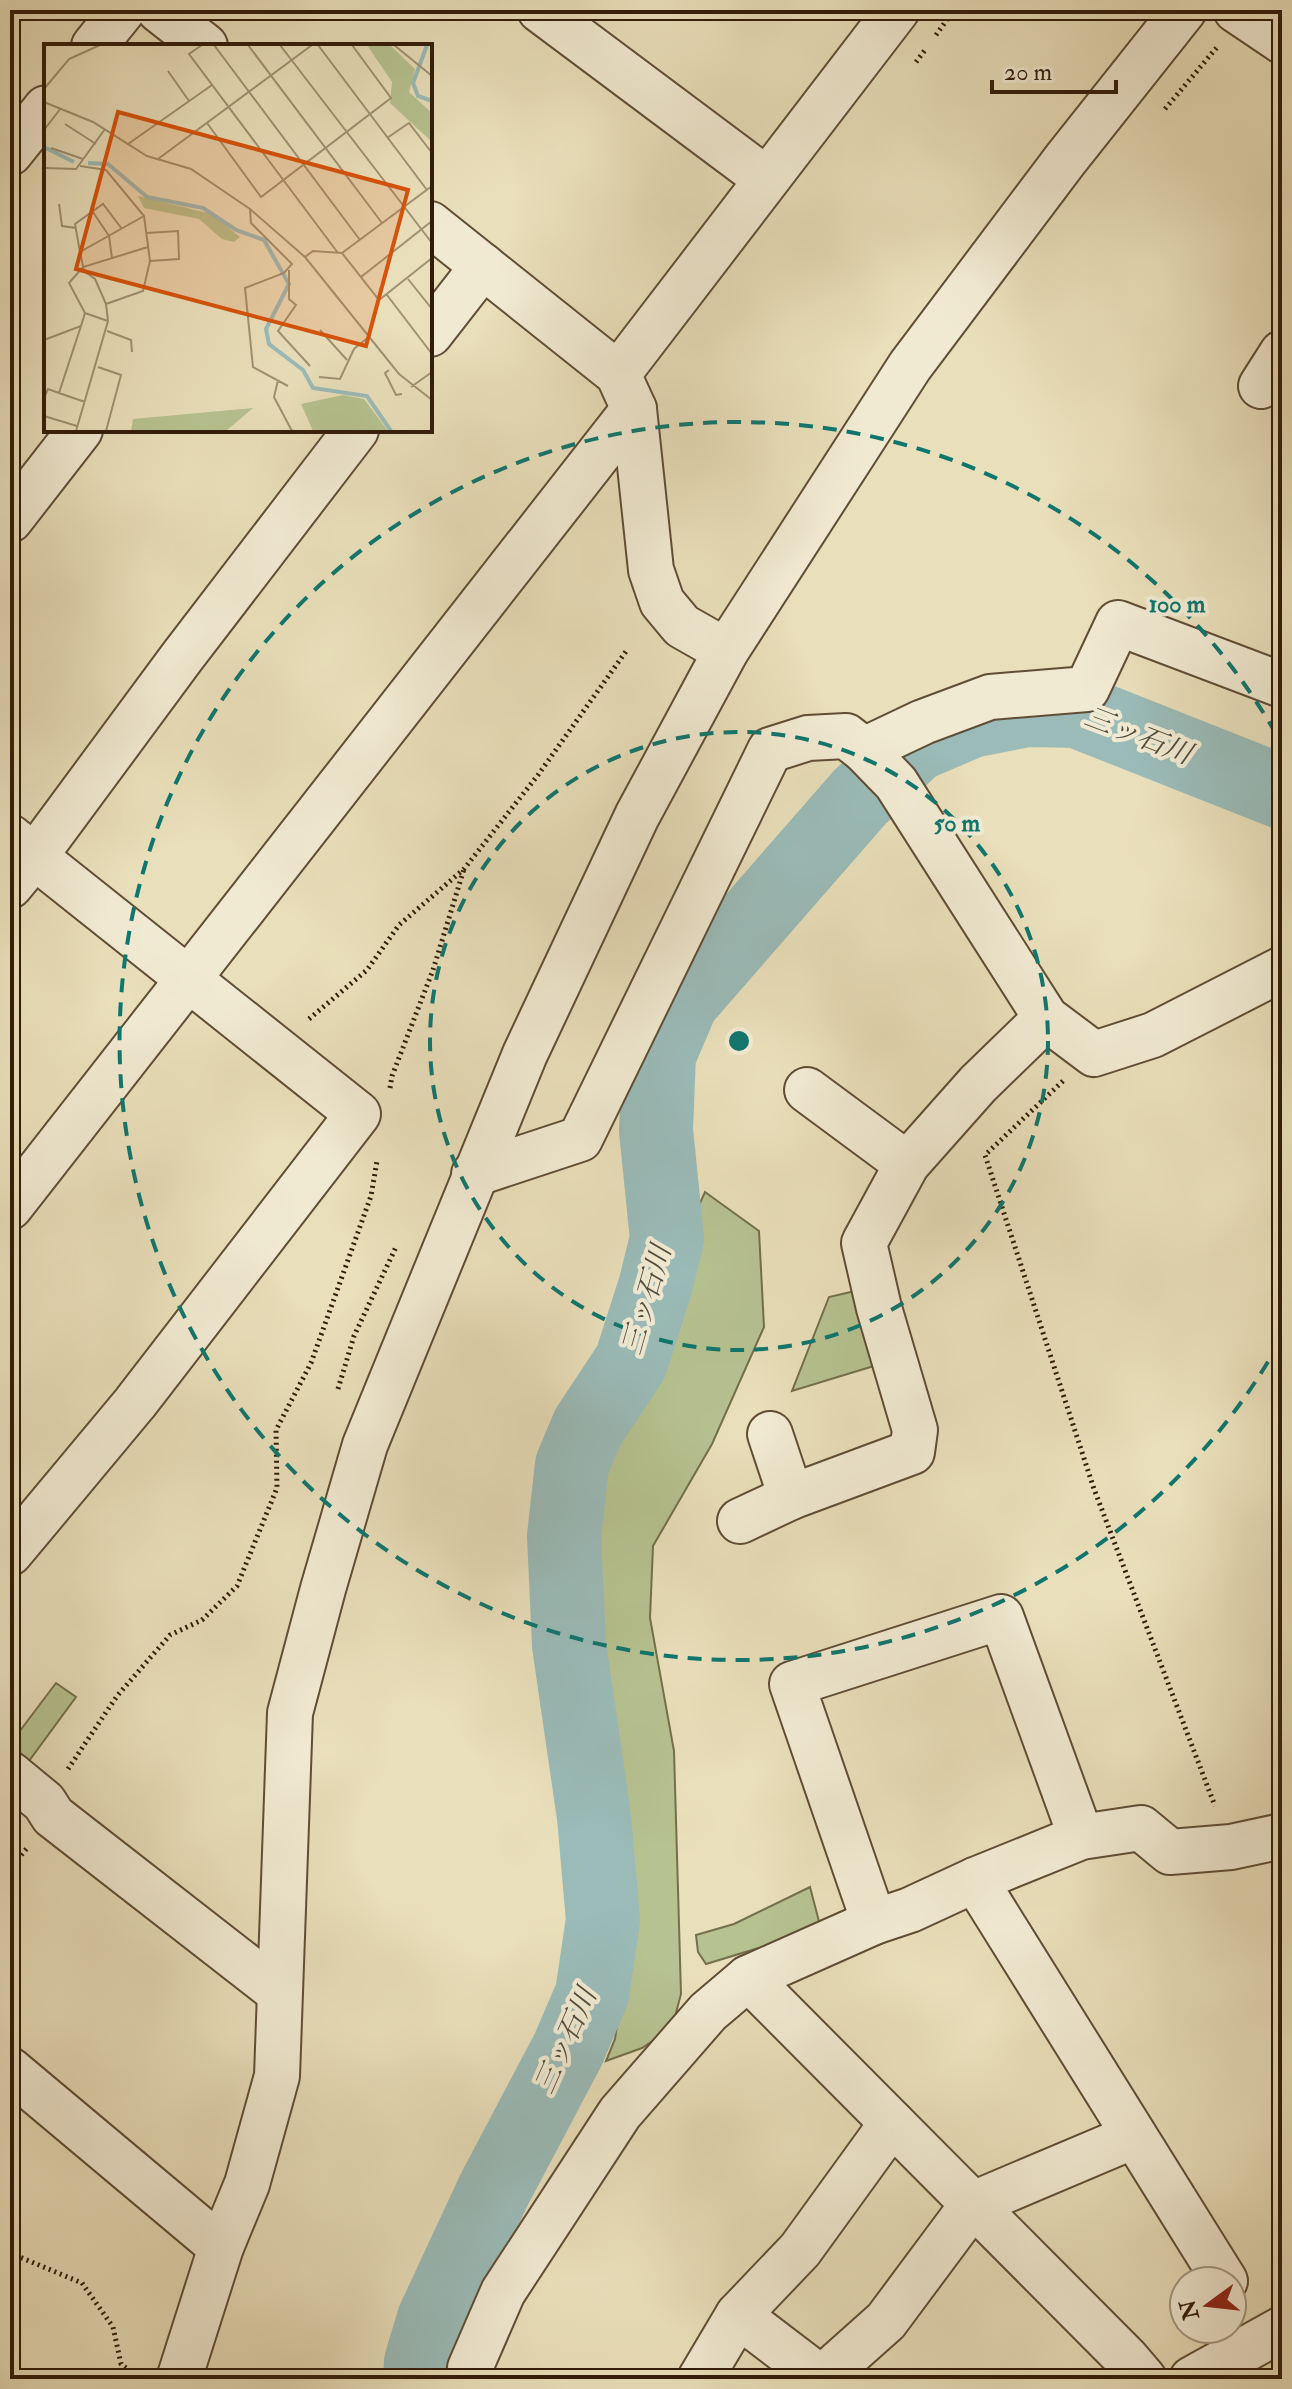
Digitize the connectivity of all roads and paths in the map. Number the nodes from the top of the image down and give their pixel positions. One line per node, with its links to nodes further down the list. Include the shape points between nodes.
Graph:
1 (123, 10): 8 (street)
2 (159, 10): 9 (street)
3 (540, 10): 12 (street)
4 (897, 10): 12 (street)
5 (1184, 10): 21 (street, via 910,366)
6 (1236, 10): 7 (street)
7 (1282, 41)
8 (96, 44)
9 (202, 44)
10 (44, 110): 11 (street)
11 (10, 153)
12 (766, 179): 16 (street)
13 (432, 226): 14 (street)
14 (483, 266): 15 (street); 16 (street)
15 (432, 331)
16 (626, 392): 21 (street, via 651,570 662,602 682,626); 27 (street)
17 (78, 432): 19 (street)
18 (354, 432): 24 (street)
19 (10, 520)
20 (627, 650): 25 (path)
21 (726, 651): 35 (street, via 637,816)
22 (1282, 685): 23 (street, via 1118,623 1087,689 990,697 923,722)
23 (878, 765): 28 (street); 35 (street, via 846,736 808,738 770,750 580,1139)
24 (18, 860): 27 (street)
25 (464, 869): 29 (path, via 399,925 367,970); 32 (path)
26 (1282, 969): 30 (street, via 1153,1035)
27 (188, 979): 29 (street); 36 (street)
28 (1046, 1018): 30 (street); 34 (street)
29 (275, 1048): 40 (street, via 358,1114 135,1403)
30 (1094, 1054): 45 (path, via 985,1155 1094,1489)
31 (807, 1090): 34 (street)
32 (390, 1091)
33 (379, 1151): 42 (path, via 371,1196 311,1363 276,1430 277,1488 237,1586 202,1620 170,1635 117,1696)
34 (907, 1164): 38 (street, via 864,1243 915,1430 912,1452)
35 (474, 1174): 49 (street, via 365,1445 290,1713)
36 (10, 1207)
37 (770, 1434): 38 (street)
38 (791, 1497): 39 (street)
39 (740, 1521)
40 (10, 1553)
41 (10, 1774): 42 (street)
42 (44, 1802): 49 (street, via 53,1816)
43 (1282, 1836): 45 (street)
44 (1081, 1837): 45 (street, via 1141,1828 1170,1852); 46 (street); 47 (street, via 1001,1617 792,1684)
45 (1231, 1847)
46 (975, 1880): 47 (street); 52 (street)
47 (874, 1922): 48 (street)
48 (748, 1978): 51 (street); 62 (street, via 708,2012 620,2113 503,2292)
49 (279, 1992): 54 (street, via 277,2076 247,2184)
50 (10, 2070): 54 (street)
51 (892, 2123): 53 (street); 58 (street, via 800,2250)
52 (1134, 2136): 53 (street); 56 (street)
53 (973, 2204): 64 (street, via 886,2321); 65 (street)
54 (221, 2247): 61 (street)
55 (10, 2253): 60 (path, via 82,2283 113,2327 121,2364)
56 (1215, 2265)
57 (1248, 2310): 59 (street)
58 (738, 2315): 63 (street); 64 (street)
59 (1275, 2340): 66 (street)
60 (140, 2379)
61 (179, 2379)
62 (469, 2379)
63 (700, 2379)
64 (822, 2379)
65 (1144, 2379)
66 (1192, 2379)

